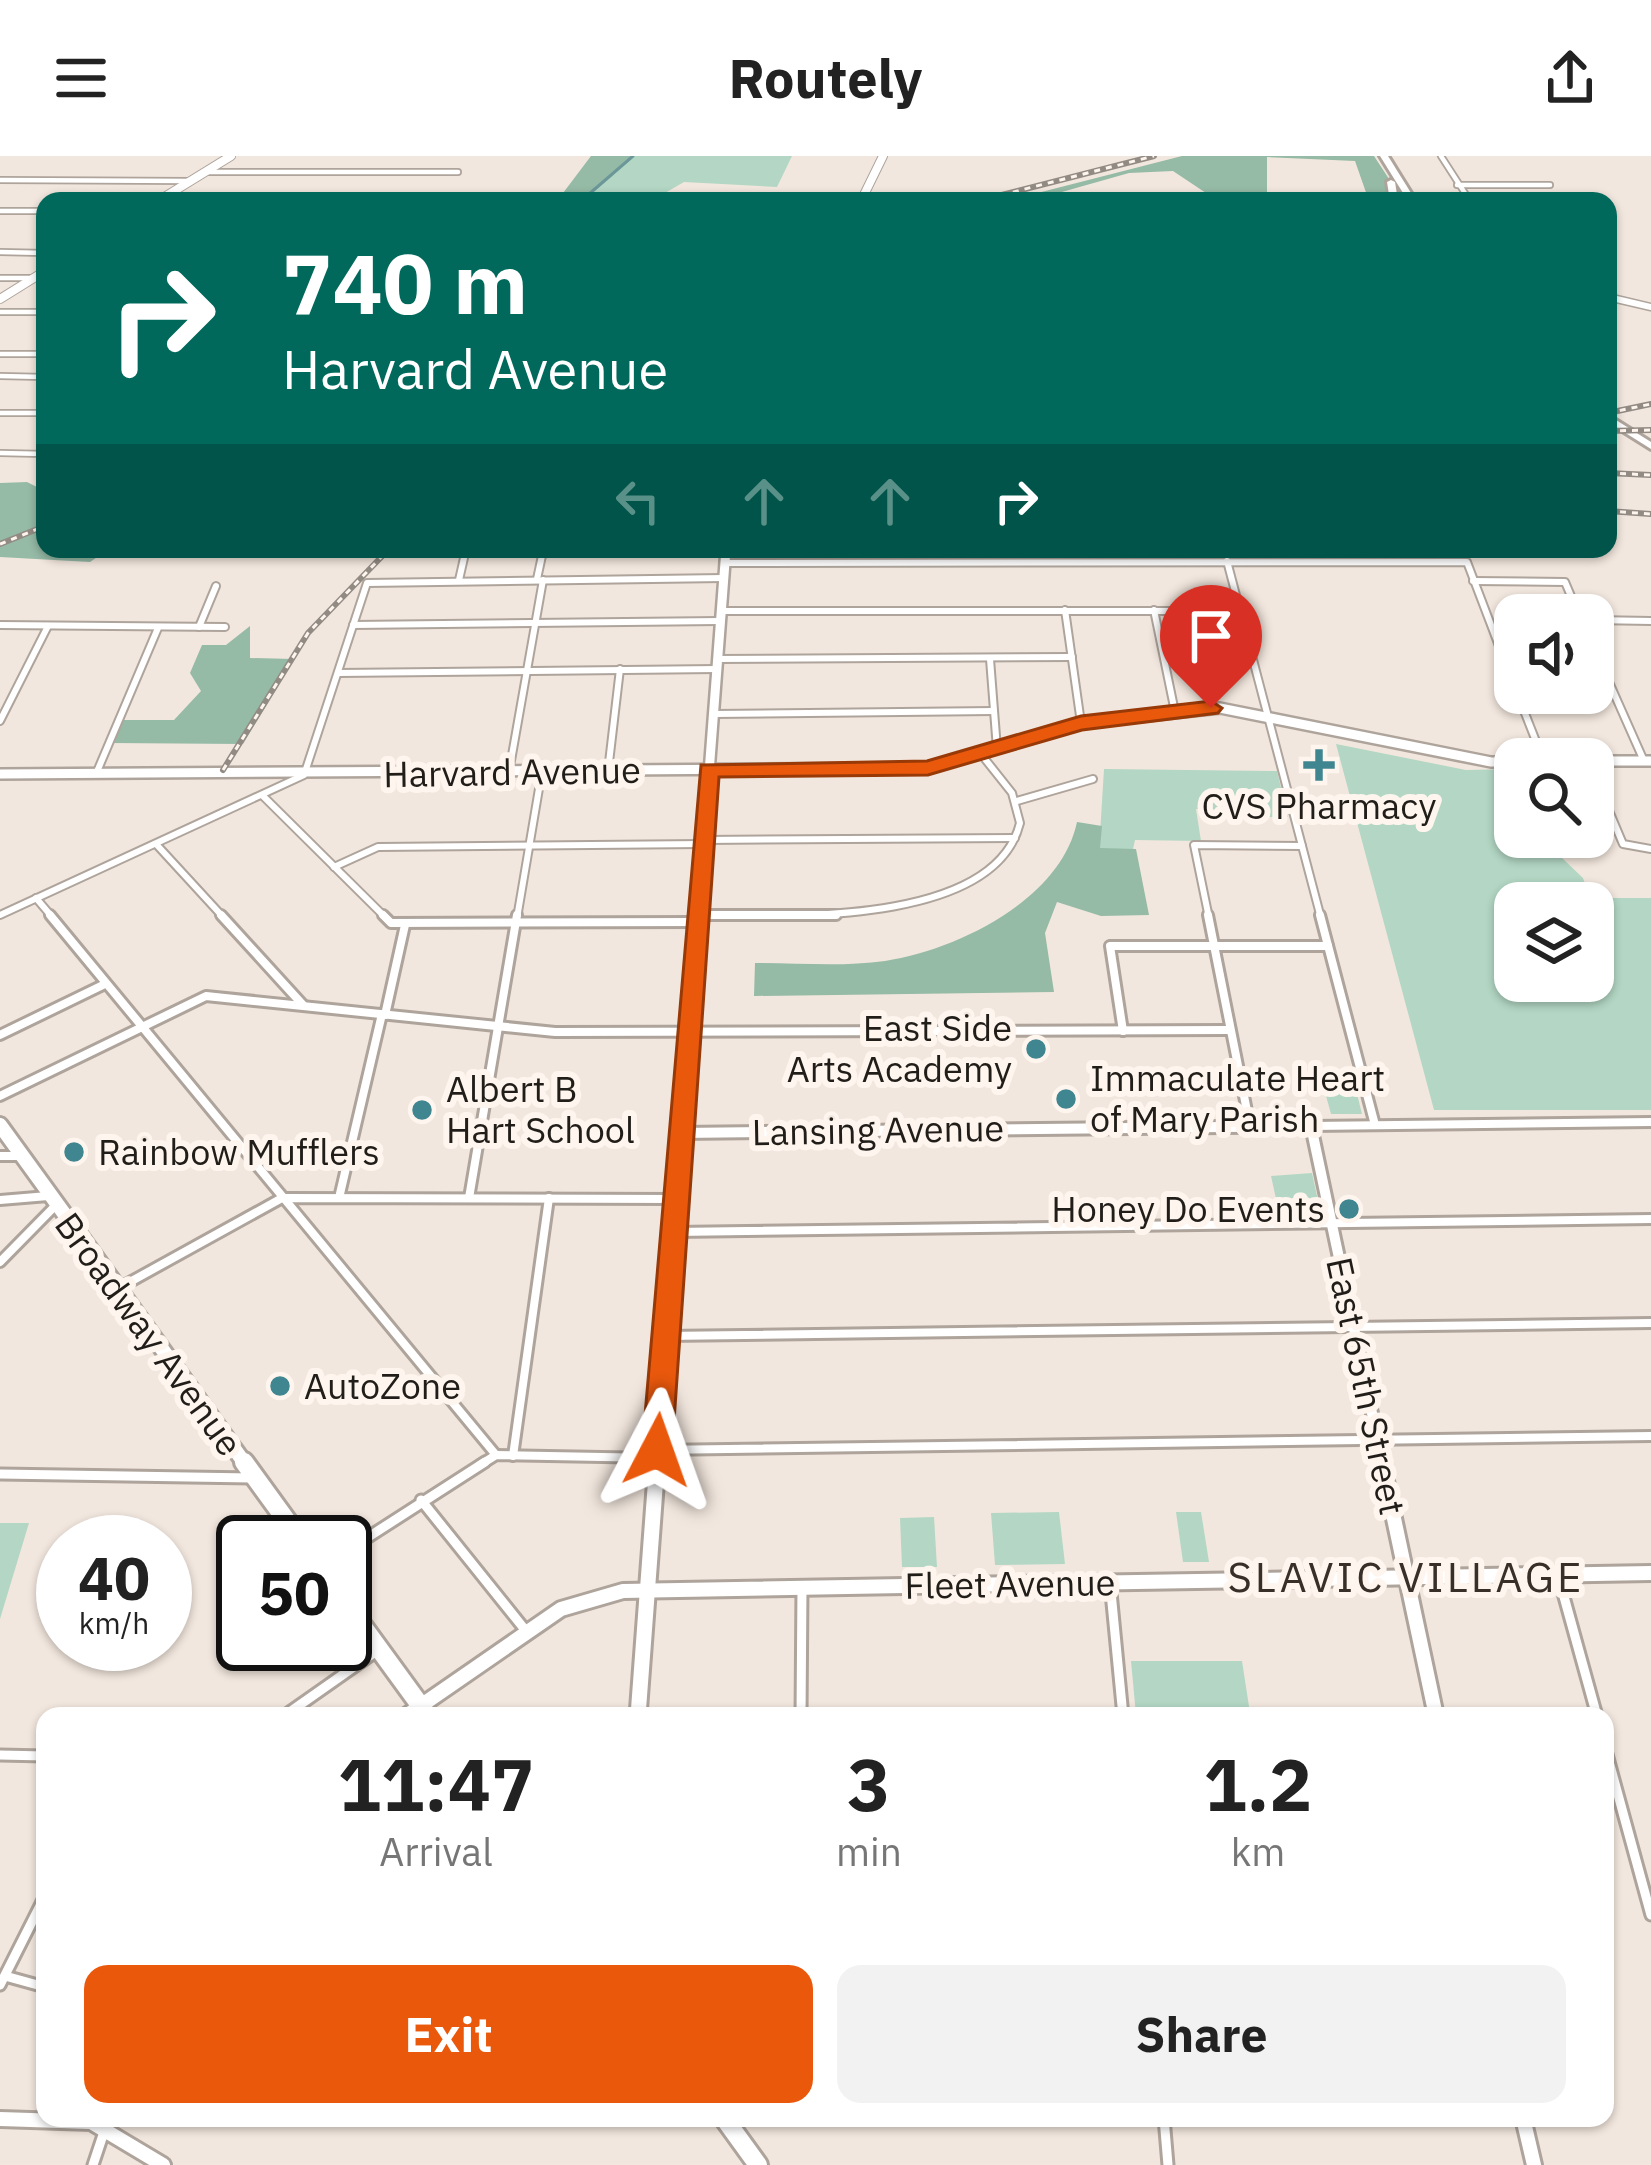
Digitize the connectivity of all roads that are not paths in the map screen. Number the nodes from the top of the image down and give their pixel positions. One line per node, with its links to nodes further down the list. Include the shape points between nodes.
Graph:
1 (231, 156): 5 (main road)
2 (884, 156): 12 (main road)
3 (1379, 156): 13 (highway); 14 (highway)
4 (1441, 156): 9 (street)
5 (205, 172): 6 (street); 8 (main road)
6 (458, 172)
7 (0, 180): 8 (street)
8 (190, 181): 11 (main road)
9 (1457, 185): 10 (street); 15 (street)
10 (1550, 185)
11 (173, 192)
12 (865, 192)
13 (1395, 192)
14 (1408, 192)
15 (1463, 192)
16 (0, 211): 17 (street)
17 (36, 211)
18 (0, 252): 19 (street)
19 (36, 253)
20 (0, 278): 22 (street)
21 (36, 278): 22 (main road)
22 (32, 279): 23 (main road)
23 (0, 298)
24 (1617, 299): 25 (street)
25 (1651, 307)
26 (0, 312): 27 (street)
27 (36, 312)
28 (0, 354): 29 (street)
29 (36, 354)
30 (0, 376): 31 (street)
31 (36, 376)
32 (0, 412): 33 (street)
33 (36, 413)
34 (1617, 424): 36 (highway)
35 (1617, 435): 39 (highway)
36 (1651, 446)
37 (0, 453): 38 (street)
38 (36, 454)
39 (1651, 457)
40 (464, 558): 46 (street)
41 (542, 558): 47 (street)
42 (726, 558): 45 (main road)
43 (1012, 558): 44 (street)
44 (1227, 561): 48 (street, via 1467,562); 53 (street)
45 (724, 578): 47 (street); 54 (main road)
46 (459, 580): 47 (street); 59 (street, via 367,583)
47 (540, 580): 57 (street)
48 (1473, 581): 50 (street, via 1565,582); 64 (street)
49 (216, 586): 62 (street)
50 (1570, 594)
51 (1065, 610): 52 (street); 54 (street); 65 (street)
52 (1154, 610): 53 (street); 73 (street)
53 (1239, 611): 75 (street)
54 (721, 616): 57 (street); 67 (main road)
55 (1614, 620): 56 (street)
56 (1651, 621)
57 (535, 623): 59 (street); 69 (street)
58 (0, 625): 60 (street)
59 (352, 625): 70 (street)
60 (48, 626): 61 (street); 76 (street)
61 (158, 627): 62 (street); 89 (street)
62 (199, 627): 63 (street)
63 (225, 627)
64 (1494, 635)
65 (1072, 657): 66 (street); 77 (street)
66 (990, 658): 67 (street); 72 (street)
67 (717, 664): 68 (street); 74 (main road)
68 (620, 669): 69 (street); 85 (street)
69 (528, 670): 70 (street); 86 (street)
70 (338, 674): 88 (street)
71 (1614, 691): 81 (street)
72 (994, 711): 74 (street); 78 (street)
73 (1175, 712): 75 (main road, Harvard Avenue, via 1220,708); 77 (main road, Harvard Avenue)
74 (714, 714): 83 (main road)
75 (1267, 717): 82 (main road, Harvard Avenue); 97 (street)
76 (0, 721)
77 (1081, 723): 78 (main road, Harvard Avenue)
78 (997, 749): 79 (main road, Harvard Avenue)
79 (981, 754): 83 (main road, Harvard Avenue, via 928,768); 92 (street)
80 (1614, 761): 81 (main road)
81 (1647, 761)
82 (1494, 762)
83 (709, 770): 85 (main road, Harvard Avenue); 95 (main road)
84 (542, 771): 85 (main road, Harvard Avenue); 86 (main road, Harvard Avenue); 98 (street)
85 (608, 771)
86 (508, 772): 88 (main road, Harvard Avenue)
87 (0, 774): 89 (main road, Harvard Avenue)
88 (304, 775): 89 (main road, Harvard Avenue); 91 (street)
89 (95, 776)
90 (1094, 778): 92 (street)
91 (263, 796): 96 (street); 100 (street)
92 (1017, 801): 94 (street)
93 (1614, 819): 99 (street, via 1627,848)
94 (1016, 838): 95 (street); 103 (street, via 958,888 918,905)
95 (703, 842): 98 (street); 103 (main road)
96 (156, 844): 101 (street); 109 (street)
97 (1303, 845): 106 (street, via 1195,845); 107 (street)
98 (530, 846): 100 (street, via 378,847); 104 (street)
99 (1651, 849)
100 (334, 867): 105 (street, via 391,923)
101 (36, 898): 102 (street); 108 (street)
102 (0, 915)
103 (698, 919): 104 (street); 116 (main road)
104 (517, 924): 105 (street); 112 (street)
105 (405, 926): 110 (street)
106 (1214, 945): 107 (street); 113 (street, via 1110,946); 114 (street)
107 (1328, 946): 120 (street)
108 (106, 983): 111 (street); 115 (street)
109 (304, 1006): 110 (street); 111 (street, via 200,997)
110 (384, 1014): 112 (street); 127 (street)
111 (141, 1027): 117 (street); 126 (street)
112 (499, 1027): 116 (street); 128 (street)
113 (1124, 1030): 114 (street); 116 (street)
114 (1229, 1030): 121 (street)
115 (0, 1035)
116 (688, 1035): 123 (main road)
117 (0, 1096)
118 (1651, 1122): 120 (street, Lansing Avenue)
119 (0, 1125): 125 (main road, Broadway Avenue)
120 (1375, 1125): 122 (street, Lansing Avenue)
121 (1250, 1126): 122 (street, Lansing Avenue); 123 (street, Lansing Avenue)
122 (1311, 1126): 134 (street, East 65th Street)
123 (681, 1133): 130 (main road)
124 (0, 1156): 125 (street)
125 (23, 1156): 132 (main road, Broadway Avenue)
126 (282, 1198): 127 (street); 137 (street); 144 (street)
127 (339, 1198): 128 (street)
128 (469, 1198): 129 (street)
129 (549, 1198): 130 (street); 145 (street)
130 (676, 1198): 135 (main road)
131 (0, 1200): 132 (street)
132 (52, 1201): 136 (street); 137 (main road, Broadway Avenue)
133 (1651, 1219): 134 (street)
134 (1332, 1224): 135 (street); 139 (street, East 65th Street)
135 (674, 1232): 140 (main road)
136 (0, 1262)
137 (118, 1289): 147 (main road, Broadway Avenue)
138 (1651, 1323): 139 (street)
139 (1354, 1328): 140 (street); 142 (street, East 65th Street)
140 (665, 1336): 143 (main road)
141 (1651, 1436): 142 (street)
142 (1378, 1440): 143 (street); 153 (street, East 65th Street)
143 (657, 1454): 145 (street); 156 (main road)
144 (496, 1455): 145 (street); 148 (street)
145 (513, 1456)
146 (0, 1474): 147 (street)
147 (254, 1478): 149 (main road, Broadway Avenue)
148 (422, 1500): 150 (street); 157 (street)
149 (282, 1515)
150 (372, 1534)
151 (1651, 1573): 152 (street, Fleet Avenue)
152 (1558, 1575): 153 (street, Fleet Avenue); 167 (street)
153 (1407, 1577): 154 (street, Fleet Avenue); 166 (street, East 65th Street)
154 (1110, 1582): 155 (street, Fleet Avenue); 165 (street)
155 (802, 1587): 156 (street, Fleet Avenue); 164 (street)
156 (647, 1591): 157 (street, Fleet Avenue, via 579,1600); 163 (main road)
157 (526, 1631): 162 (street, Fleet Avenue)
158 (372, 1639): 159 (main road)
159 (379, 1649): 160 (street); 161 (main road)
160 (297, 1707)
161 (416, 1707)
162 (426, 1707)
163 (639, 1707)
164 (801, 1707)
165 (1122, 1707)
166 (1434, 1707)
167 (1595, 1707)
168 (0, 1755): 169 (street)
169 (36, 1756)
170 (1614, 1780): 172 (street)
171 (36, 1914): 173 (street)
172 (1651, 1915)
173 (3, 1981): 174 (street)
174 (36, 1986)
175 (0, 2119): 176 (street)
176 (36, 2120)
177 (106, 2127): 182 (street)
178 (111, 2127): 183 (street)
179 (731, 2127): 184 (main road)
180 (1165, 2127): 185 (street)
181 (1525, 2127): 186 (street)
182 (93, 2165)
183 (164, 2165)
184 (758, 2165)
185 (1168, 2165)
186 (1534, 2165)

